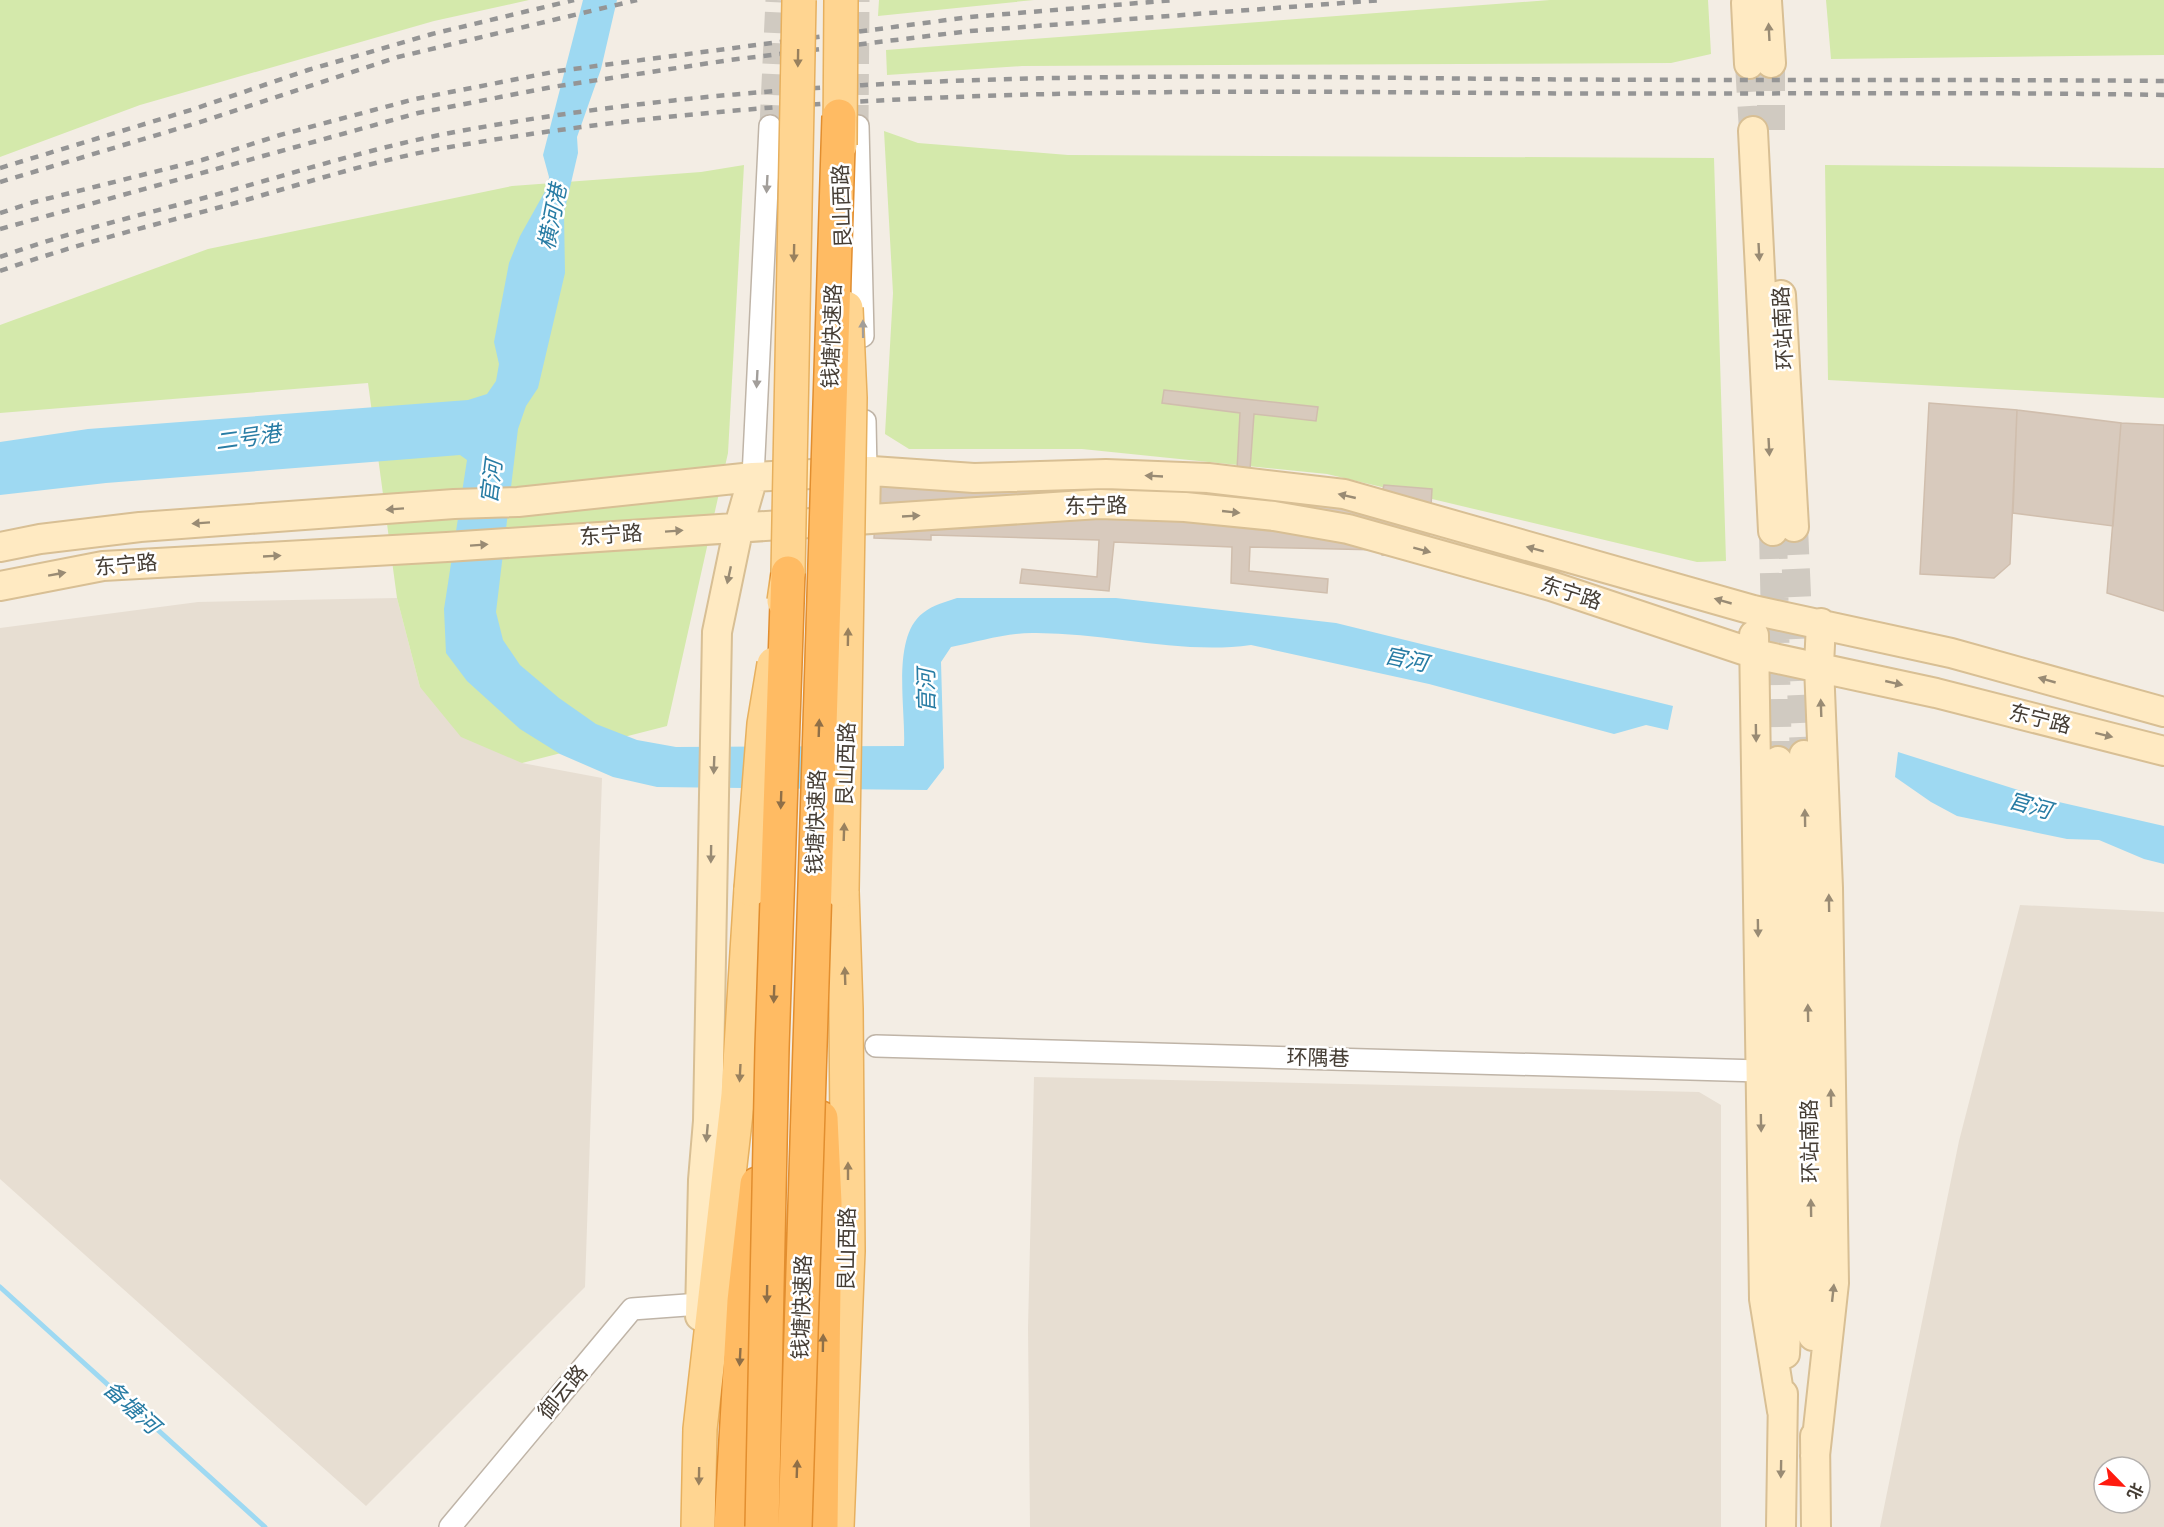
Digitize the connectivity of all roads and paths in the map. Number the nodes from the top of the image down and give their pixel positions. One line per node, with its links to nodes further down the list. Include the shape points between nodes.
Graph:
1 (799, 0): 14 (main road, one-way to 14, bridge)
2 (841, 0): 5 (main road, 艮山西路, bridge)
3 (1756, 2): 4 (main road)
4 (1760, 63)
5 (848, 121): 8 (street, 艮山西路, one-way to 5); 22 (highway, 钱塘快速路, one-way to 5, bridge); 36 (main road, 艮山西路, one-way to 5, bridge, via 848,1251 842,891 850,398)
6 (770, 126): 9 (street, one-way to 9)
7 (1762, 130): 12 (main road, 环站南路)
8 (866, 471): 9 (main road, 东宁路); 10 (main road); 16 (main road, 东宁路, one-way to 8, via 1344,494 1196,478 1106,474 974,477)
9 (753, 477): 11 (main road); 13 (main road, 东宁路, one-way to 13, via 518,502 140,527)
10 (865, 519): 11 (main road, 东宁路); 18 (main road, 东宁路, one-way to 18, via 1099,504 1274,516 1348,529 1529,580)
11 (739, 526): 15 (main road, 东宁路, one-way to 11, via 103,566); 26 (main road, one-way to 26, via 717,632 708,1121)
12 (1784, 529)
13 (0, 547)
14 (788, 573): 24 (highway, 钱塘快速路, one-way to 24, bridge); 28 (main road, one-way to 28, bridge, via 764,724 738,1095)
15 (0, 586)
16 (1753, 610): 17 (main road, 东宁路); 18 (main road)
17 (1821, 623): 19 (main road); 20 (main road, 东宁路, one-way to 17, via 1951,653)
18 (1755, 654): 19 (main road, 东宁路); 25 (main road, one-way to 25)
19 (1819, 666): 21 (main road, 东宁路, one-way to 21); 29 (main road, one-way to 19, via 1834,1283 1828,888)
20 (2164, 712)
21 (2164, 751)
22 (813, 921): 34 (highway, 钱塘快速路, one-way to 22, bridge); 35 (highway, one-way to 22, bridge, via 825,1203)
23 (876, 1046): 25 (street, 环隅巷)
24 (772, 1048): 32 (highway, one-way to 32, bridge, via 744,1300); 33 (highway, 钱塘快速路, one-way to 33, bridge)
25 (1760, 1071): 27 (main road, one-way to 27, via 1764,1299)
26 (700, 1304): 28 (main road); 30 (street, 御云路, via 632,1309)
27 (1782, 1411): 29 (main road, 环站南路, one-way to 27, via 1791,758 1788,1291); 37 (main road, 环站南路, one-way to 37)
28 (700, 1429): 31 (main road, one-way to 31)
29 (1815, 1456): 38 (main road, 环站南路)
30 (450, 1527)
31 (698, 1527)
32 (731, 1527)
33 (762, 1527)
34 (795, 1527)
35 (821, 1527)
36 (837, 1527)
37 (1780, 1527)
38 (1816, 1527)

